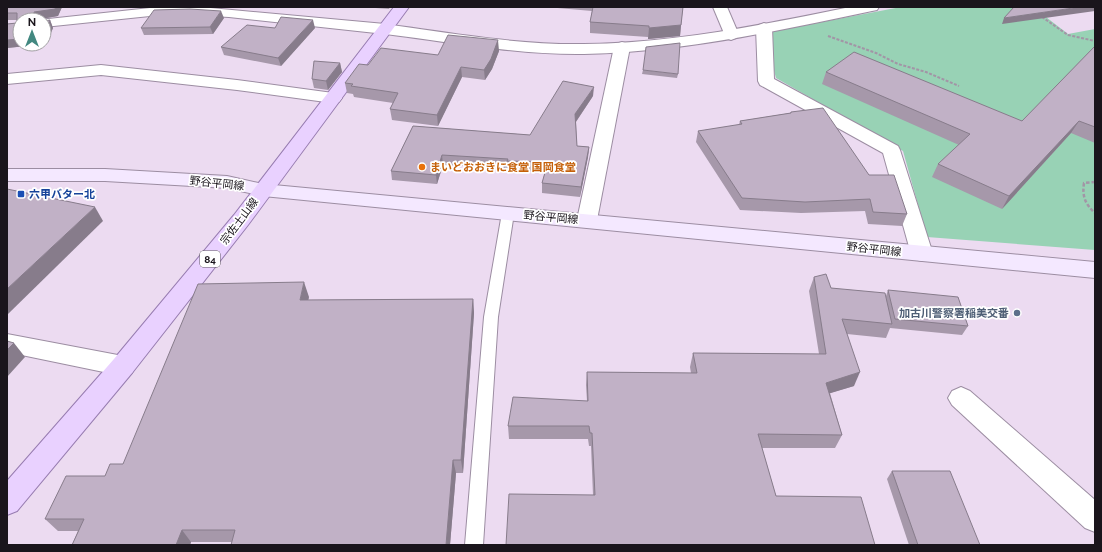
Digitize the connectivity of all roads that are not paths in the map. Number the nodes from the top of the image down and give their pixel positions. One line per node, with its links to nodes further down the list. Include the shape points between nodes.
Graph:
1 (402, 7): 7 (main road, 宗佐土山線 / 84)
2 (720, 7): 8 (street)
3 (871, 7): 6 (street)
4 (151, 10): 5 (street); 7 (street, via 229,13)
5 (52, 22)
6 (764, 28): 8 (street); 16 (street, via 766,81 892,150)
7 (384, 29): 9 (street, via 538,47); 11 (main road, 宗佐土山線 / 84)
8 (731, 35): 9 (street)
9 (622, 47): 15 (street)
10 (7, 78): 11 (street, via 101,70)
11 (333, 98): 13 (main road, 宗佐土山線 / 84, via 280,171)
12 (7, 175): 13 (main road, 野谷平岡線, via 105,175 227,182)
13 (263, 190): 14 (main road, 野谷平岡線); 19 (main road, 宗佐土山線 / 84)
14 (508, 213): 15 (main road, 野谷平岡線); 23 (lane, via 491,317)
15 (587, 220): 16 (main road, 野谷平岡線)
16 (922, 254): 17 (main road, 野谷平岡線)
17 (1094, 272)
18 (7, 343): 19 (street)
19 (122, 366): 21 (main road, 宗佐土山線 / 84)
20 (961, 398): 22 (street)
21 (7, 502)
22 (1095, 518)
23 (474, 545)

